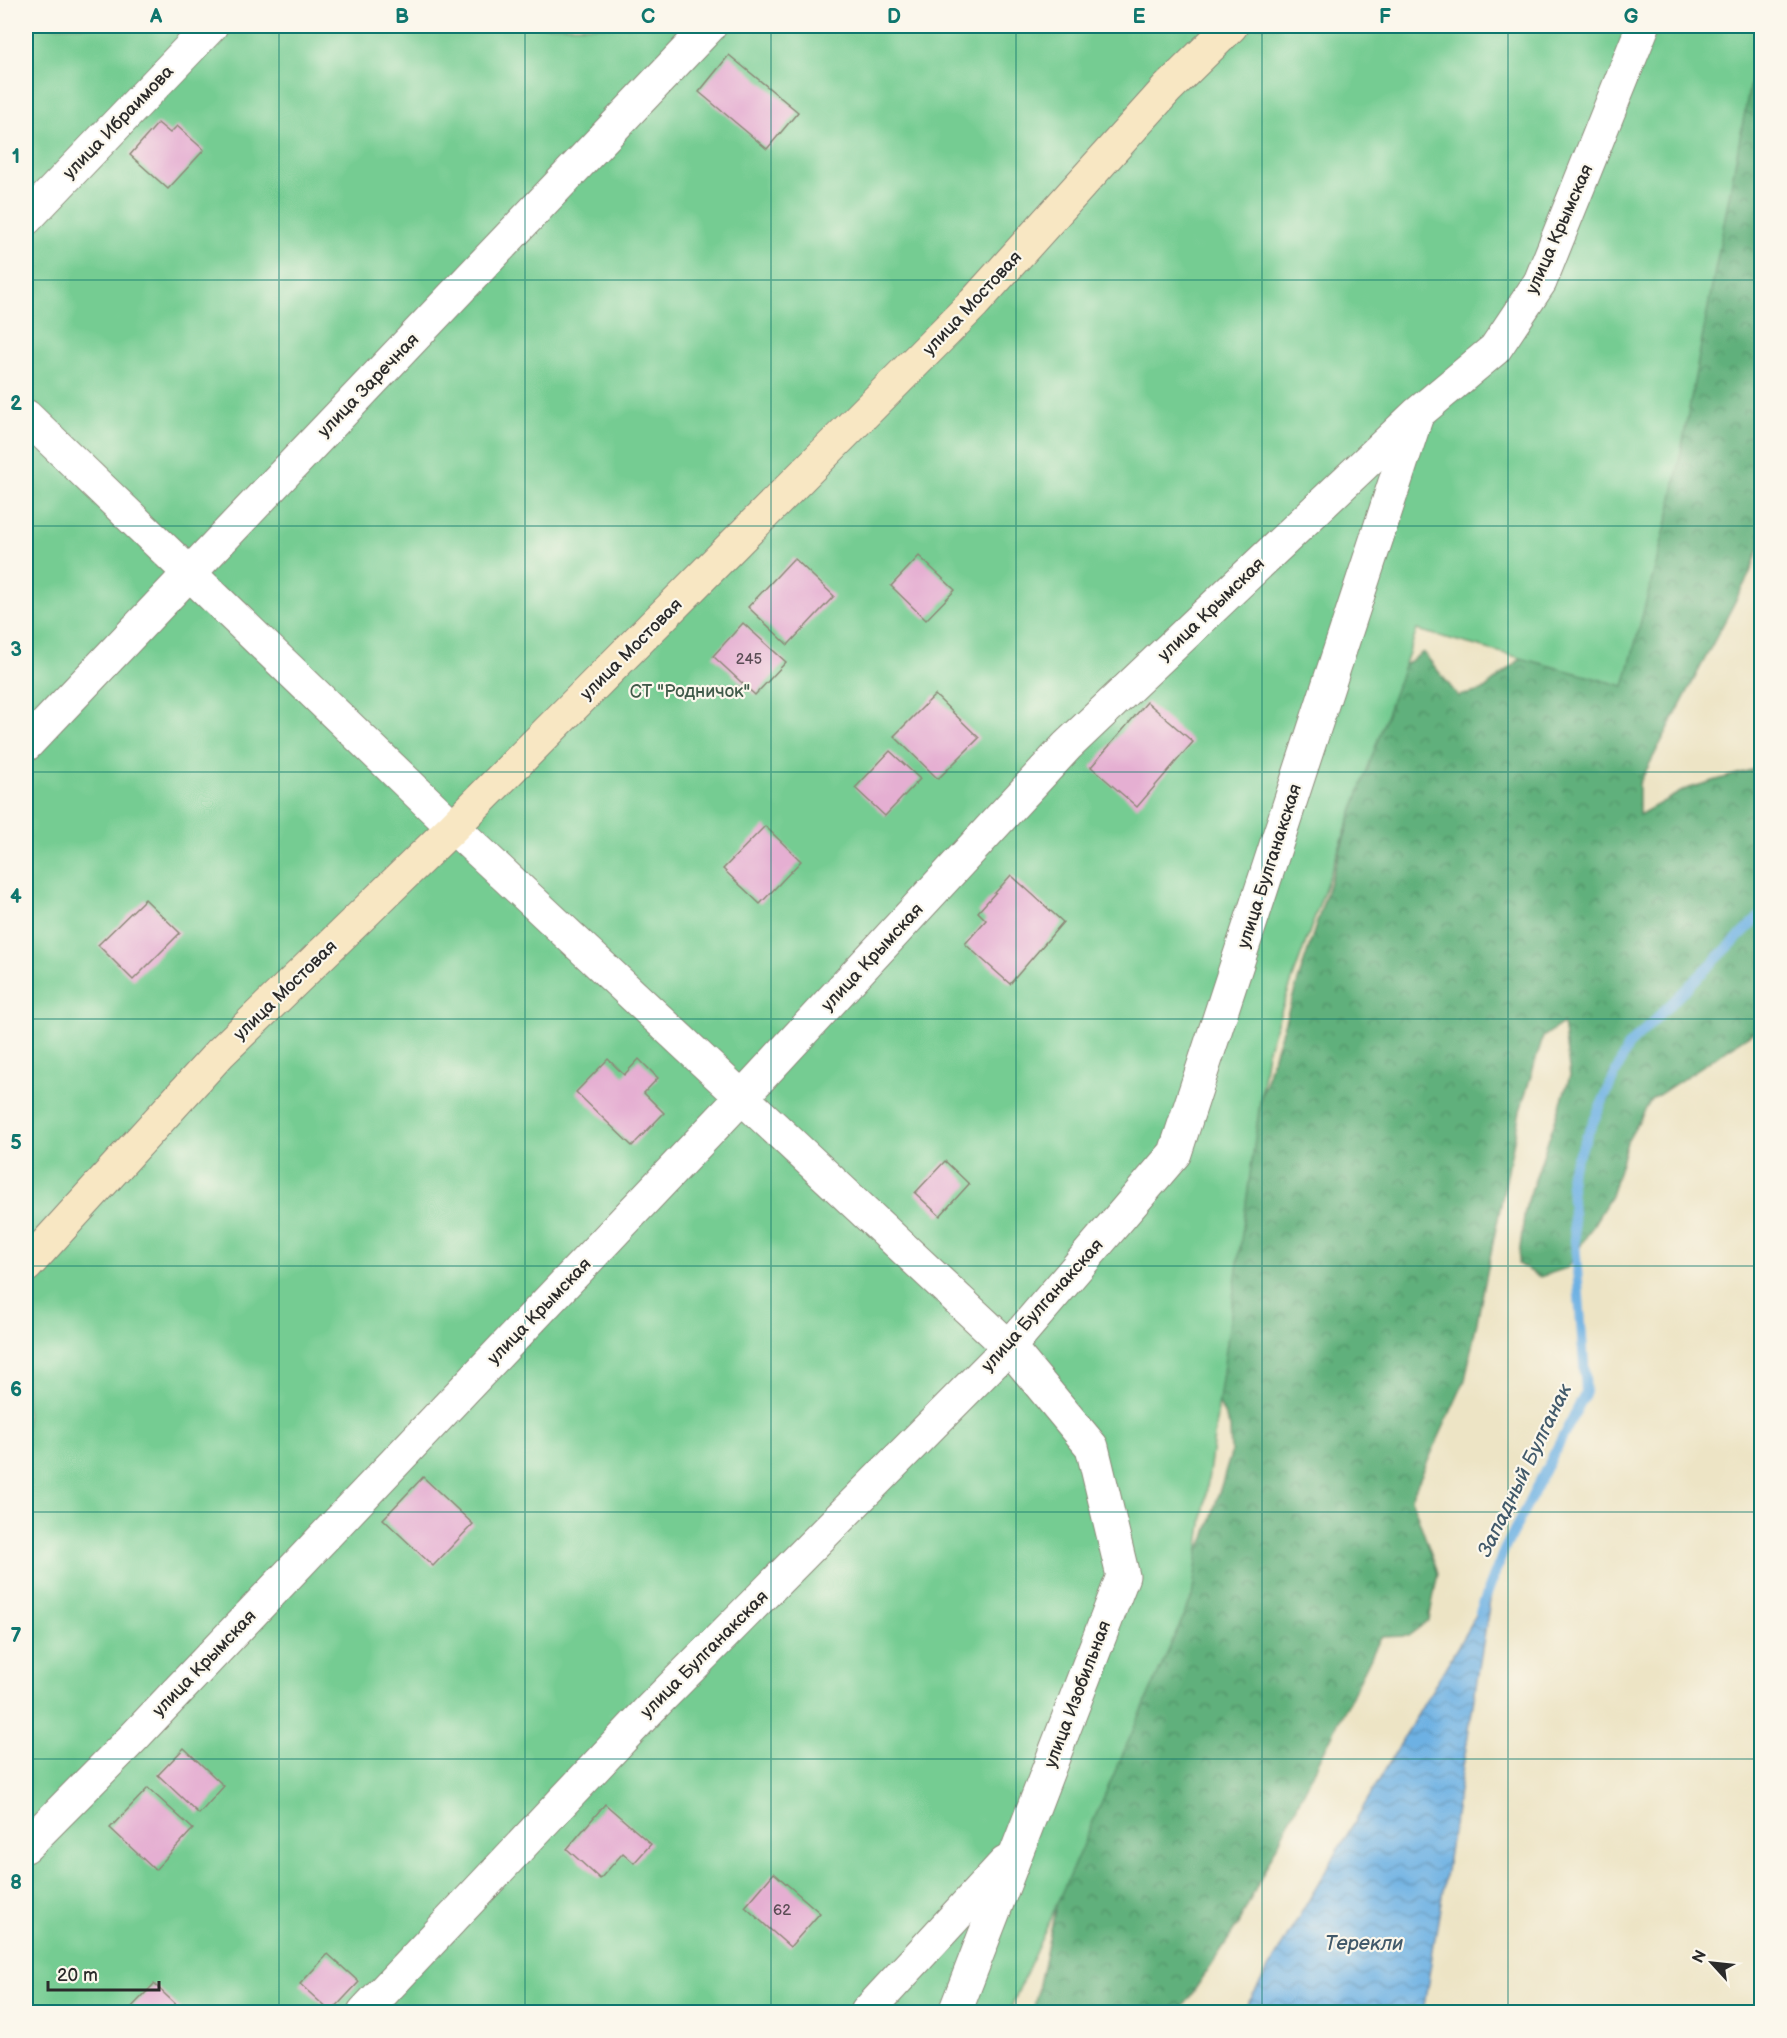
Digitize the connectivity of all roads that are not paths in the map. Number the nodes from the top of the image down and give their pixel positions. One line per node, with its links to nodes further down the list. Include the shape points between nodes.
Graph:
1 (211, 26): 5 (street, улица Ибраимова)
2 (710, 26): 8 (street, улица Заречная)
3 (1230, 26): 10 (street, улица Мостовая, via 1167,89 974,303)
4 (1643, 26): 6 (street, улица Крымская, via 1540,282 1495,349)
5 (26, 219)
6 (1418, 414): 11 (street, улица Крымская, via 1067,746); 13 (street, улица Булганакская, via 1175,1153)
7 (26, 416): 8 (street, улица Изобильная)
8 (190, 572): 9 (street, улица Заречная); 10 (street, улица Изобильная)
9 (26, 745)
10 (453, 827): 11 (street, улица Изобильная); 12 (street, улица Мостовая, via 220,1053)
11 (743, 1096): 13 (street, улица Изобильная); 14 (street, улица Крымская)
12 (26, 1266)
13 (1009, 1347): 15 (street, улица Изобильная, via 1092,1447 1123,1576); 16 (street, улица Булганакская, via 650,1709)
14 (26, 1846)
15 (1017, 1851): 17 (street, улица Изобильная); 18 (street)
16 (364, 2013)
17 (867, 2013)
18 (955, 2013)

